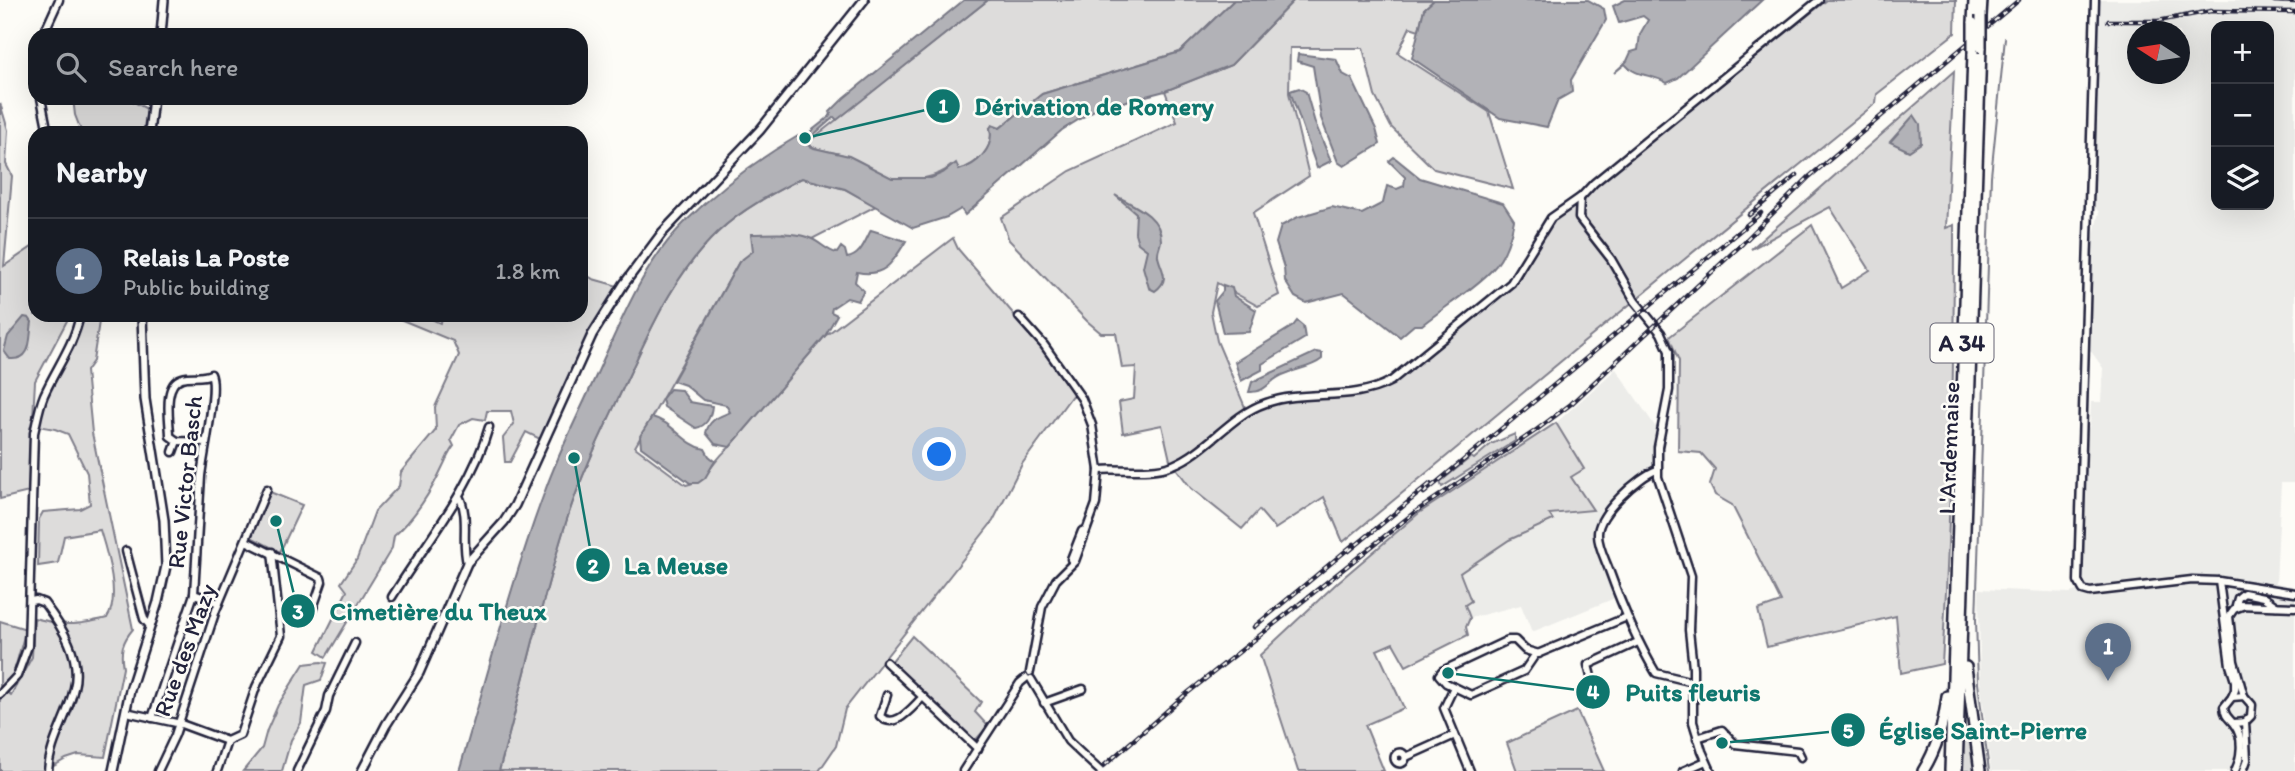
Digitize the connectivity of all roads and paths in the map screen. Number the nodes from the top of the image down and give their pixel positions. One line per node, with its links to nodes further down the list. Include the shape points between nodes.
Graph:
1 (59, 0): 9 (street)
2 (164, 0): 10 (main road)
3 (864, 0): 33 (main road, via 767,122 662,233 624,284 592,335 515,505)
4 (1819, 0): 16 (street)
5 (1974, 0): 8 (highway, L'Ardennaise / A 34)
6 (1982, 0): 8 (highway, L'Ardennaise / A 34)
7 (2095, 0): 34 (street, via 2078,581 2083,590 2100,593)
8 (1977, 20): 11 (highway, L'Ardennaise / A 34, bridge)
9 (46, 28)
10 (162, 28)
11 (1977, 50): 48 (highway, L'Ardennaise / A 34); 50 (highway, L'Ardennaise / A 34)
12 (42, 105): 14 (street)
13 (152, 105): 15 (main road)
14 (47, 126)
15 (150, 126)
16 (1581, 197): 17 (street); 18 (street)
17 (1564, 208): 18 (street); 26 (street, via 1551,218 1511,283 1391,381 1364,391 1287,398 1254,407 1175,464 1146,470)
18 (1579, 218): 27 (street, via 1611,258 1667,346 1670,382)
19 (1018, 317): 26 (street, via 1082,399 1092,425)
20 (78, 322): 39 (street, via 43,397 34,433)
21 (142, 322): 49 (main road, via 145,399 166,551 164,579)
22 (489, 427): 29 (street, via 482,453)
23 (177, 442): 24 (street); 24 (street, Rue Victor Basch, via 170,436 172,385 185,377 211,374 214,386); 25 (street)
24 (206, 442): 36 (street, Rue Victor Basch)
25 (173, 452)
26 (1099, 470): 57 (street, via 1096,505 1066,571 1042,607)
27 (1657, 470): 46 (street, via 1646,474 1615,503 1598,530); 58 (street, via 1691,576)
28 (267, 489): 30 (street, Rue des Mazy)
29 (459, 496): 33 (street, via 466,520); 37 (street)
30 (246, 541): 32 (street); 40 (street, Rue des Mazy)
31 (126, 551): 49 (street, via 144,619)
32 (272, 552): 47 (street, via 321,578 311,613); 75 (street, via 281,636 256,687 240,735)
33 (467, 563): 85 (main road, via 419,673)
34 (2219, 580): 35 (street); 45 (street)
35 (2295, 593)
36 (194, 594): 40 (street, Rue Victor Basch); 69 (street, Rue Victor Basch)
37 (392, 597)
38 (2263, 597): 41 (street, via 2244,593 2238,597); 42 (street); 43 (street)
39 (31, 601): 62 (street, via 24,661); 80 (street, via 44,603 76,662 75,687 53,744)
40 (219, 603): 72 (street, Rue des Mazy)
41 (2239, 606): 42 (street); 45 (street, via 2232,605); 65 (street, via 2229,616)
42 (2262, 606): 43 (street)
43 (2276, 607): 44 (street)
44 (2295, 607)
45 (2224, 616): 64 (street, via 2235,686)
46 (1627, 617): 51 (street); 54 (street)
47 (301, 618)
48 (1963, 623): 93 (highway, L'Ardennaise / A 34); 94 (highway)
49 (150, 626): 68 (main road)
50 (1954, 632): 91 (highway, via 1945,719); 92 (highway, L'Ardennaise / A 34)
51 (1638, 642): 58 (street, via 1656,673); 60 (street, via 1588,666 1593,684)
52 (355, 643): 84 (street)
53 (1525, 650): 54 (street); 56 (street); 59 (street, via 1515,640 1508,640 1442,671 1440,678)
54 (1539, 653): 56 (street)
55 (886, 662): 66 (street)
56 (1529, 664): 59 (street, via 1515,676 1471,695)
57 (1029, 676): 67 (street); 76 (street)
58 (1693, 682): 74 (street)
59 (1454, 687): 73 (street, via 1444,708)
60 (1600, 688)
61 (1083, 689): 67 (street)
62 (0, 694)
63 (887, 695): 66 (street, via 880,716 893,722)
64 (2232, 696): 65 (street); 71 (street, via 2224,712)
65 (2244, 696): 70 (street, via 2253,708)
66 (923, 697): 76 (street)
67 (1044, 703): 87 (street, bridge, via 1068,741)
68 (126, 712): 69 (street); 81 (main road)
69 (152, 718): 72 (street)
70 (2245, 722): 71 (street); 96 (street)
71 (2234, 723): 95 (street, via 2241,751)
72 (179, 724): 75 (street); 82 (street, Rue des Mazy)
73 (1455, 735): 79 (street, via 1405,757); 88 (street)
74 (1697, 738): 77 (street, via 1721,730 1735,744 1798,751); 78 (street)
75 (227, 741): 83 (street)
76 (978, 749): 86 (street)
77 (1801, 757)
78 (1706, 761): 89 (street); 90 (street)
79 (1402, 767)
80 (48, 771)
81 (113, 771)
82 (159, 771)
83 (217, 771)
84 (297, 771)
85 (362, 771)
86 (963, 771)
87 (1100, 771)
88 (1470, 771)
89 (1683, 771)
90 (1711, 771)
91 (1923, 771)
92 (1950, 771)
93 (1957, 771)
94 (1980, 771)
95 (2235, 771)
96 (2244, 771)

